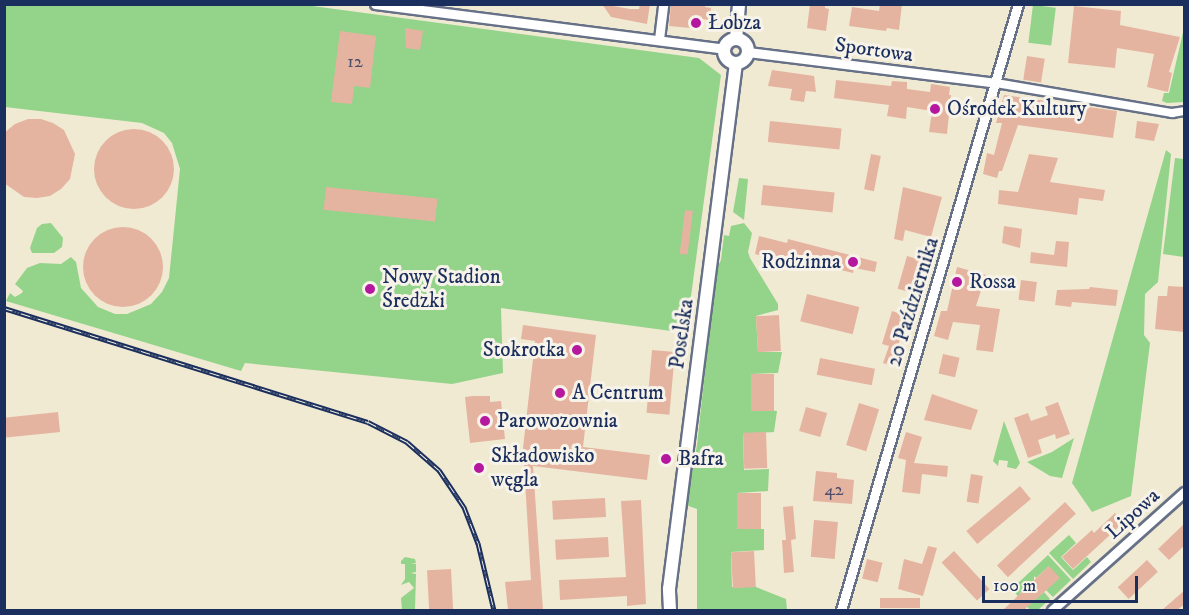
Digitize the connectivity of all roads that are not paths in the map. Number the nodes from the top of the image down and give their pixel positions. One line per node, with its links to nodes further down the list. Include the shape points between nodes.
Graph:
1 (663, 4): 5 (street)
2 (739, 4): 6 (street)
3 (1018, 4): 10 (street, 20 Października)
4 (377, 5): 5 (street)
5 (659, 39): 7 (street)
6 (736, 39): 7 (street); 8 (street, via 745,43)
7 (724, 49): 9 (street, via 727,58)
8 (748, 52): 9 (street, via 744,60); 10 (street, Sportowa)
9 (736, 63): 13 (street, Poselska, via 669,589)
10 (996, 83): 11 (street, via 1172,113); 14 (street, 20 Października)
11 (1185, 111)
12 (1185, 492): 15 (street, Lipowa)
13 (670, 610)
14 (841, 610)
15 (1052, 610)

